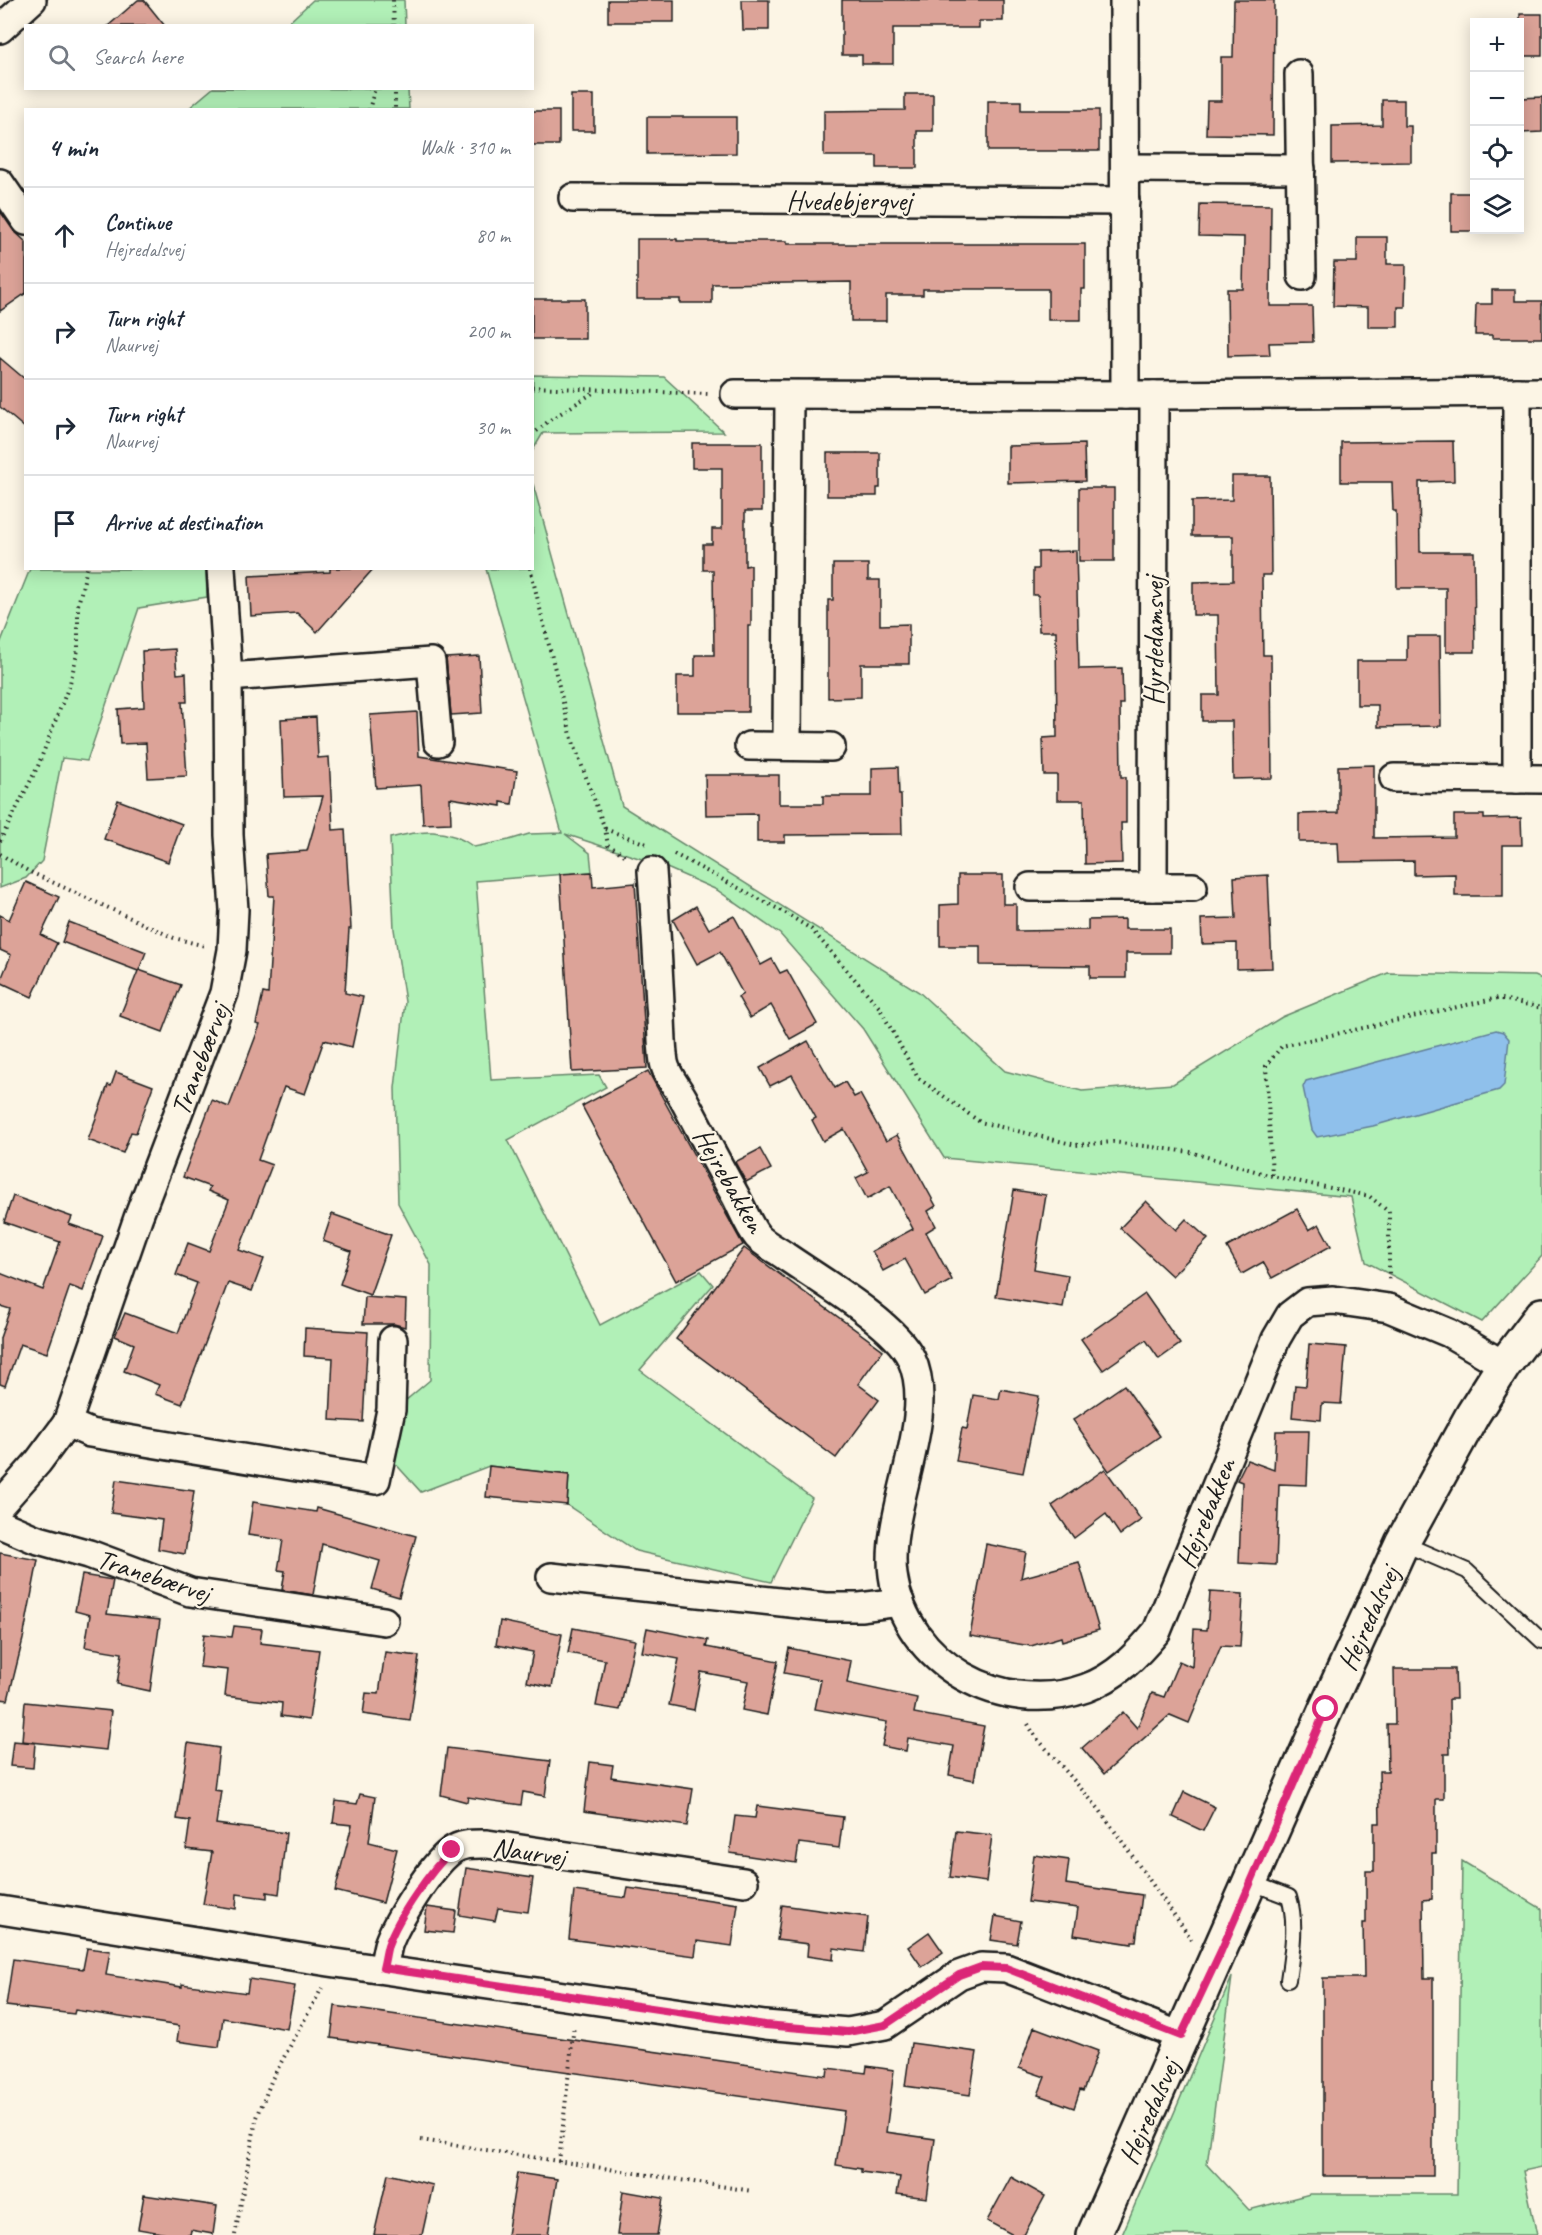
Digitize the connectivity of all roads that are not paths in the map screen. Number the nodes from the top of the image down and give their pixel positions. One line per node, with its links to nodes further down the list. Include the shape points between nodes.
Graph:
1 (32, 0): 3 (street)
2 (1124, 0): 5 (street)
3 (0, 29)
4 (1299, 74): 6 (street)
5 (1125, 168): 6 (street); 9 (street)
6 (1300, 169): 11 (street)
7 (0, 183): 10 (street)
8 (573, 198): 9 (street, Hvedebjergvej)
9 (1125, 201): 15 (street)
10 (24, 218)
11 (1302, 276)
12 (1529, 392): 16 (street); 24 (street)
13 (735, 394): 14 (street)
14 (789, 395): 15 (street); 21 (street)
15 (1125, 395): 16 (street)
16 (1154, 395): 27 (street, Hyrdedamsvej)
17 (221, 570): 18 (street, Tranebærvej)
18 (228, 677): 19 (street, via 430,662); 32 (street, Tranebærvej, via 232,950 220,1004 138,1218)
19 (438, 742)
20 (749, 746): 21 (street)
21 (788, 746): 22 (street)
22 (831, 747)
23 (1394, 778): 24 (street)
24 (1529, 779)
25 (659, 857): 37 (street, Hejrebakken, via 664,1064 757,1236 873,1317 896,1336 911,1358 919,1412 891,1548)
26 (1030, 887): 27 (street)
27 (1153, 887): 28 (street)
28 (1193, 887)
29 (1542, 1315): 31 (street, Hejredalsvej)
30 (393, 1340): 32 (street, via 391,1410 376,1480 90,1433)
31 (1504, 1365): 35 (street, Hejredalsvej); 37 (street, Hejrebakken, via 1449,1333 1389,1308 1333,1299 1307,1302 1290,1315 1276,1339 1157,1631 1114,1674 1086,1688 1056,1696 1025,1697 993,1691 962,1677 936,1657 914,1632)
32 (67, 1424): 33 (street, Tranebærvej)
33 (0, 1505)
34 (0, 1524): 38 (street, Tranebærvej, via 190,1592)
35 (1402, 1543): 39 (lane, via 1467,1571); 41 (street, Hejredalsvej)
36 (551, 1577): 37 (street, via 826,1607)
37 (900, 1602)
38 (384, 1621)
39 (1542, 1641)
40 (744, 1882): 43 (street, Naurvej, via 467,1844 452,1850 426,1880 389,1944)
41 (1250, 1882): 44 (lane, via 1289,1897 1293,1908); 45 (street, Hejredalsvej)
42 (0, 1910): 43 (street)
43 (383, 1968): 45 (street, via 765,2025 848,2032 885,2025 959,1975 981,1967 1006,1968)
44 (1288, 1980)
45 (1181, 2036): 46 (street, Hejredalsvej)
46 (1094, 2235)

